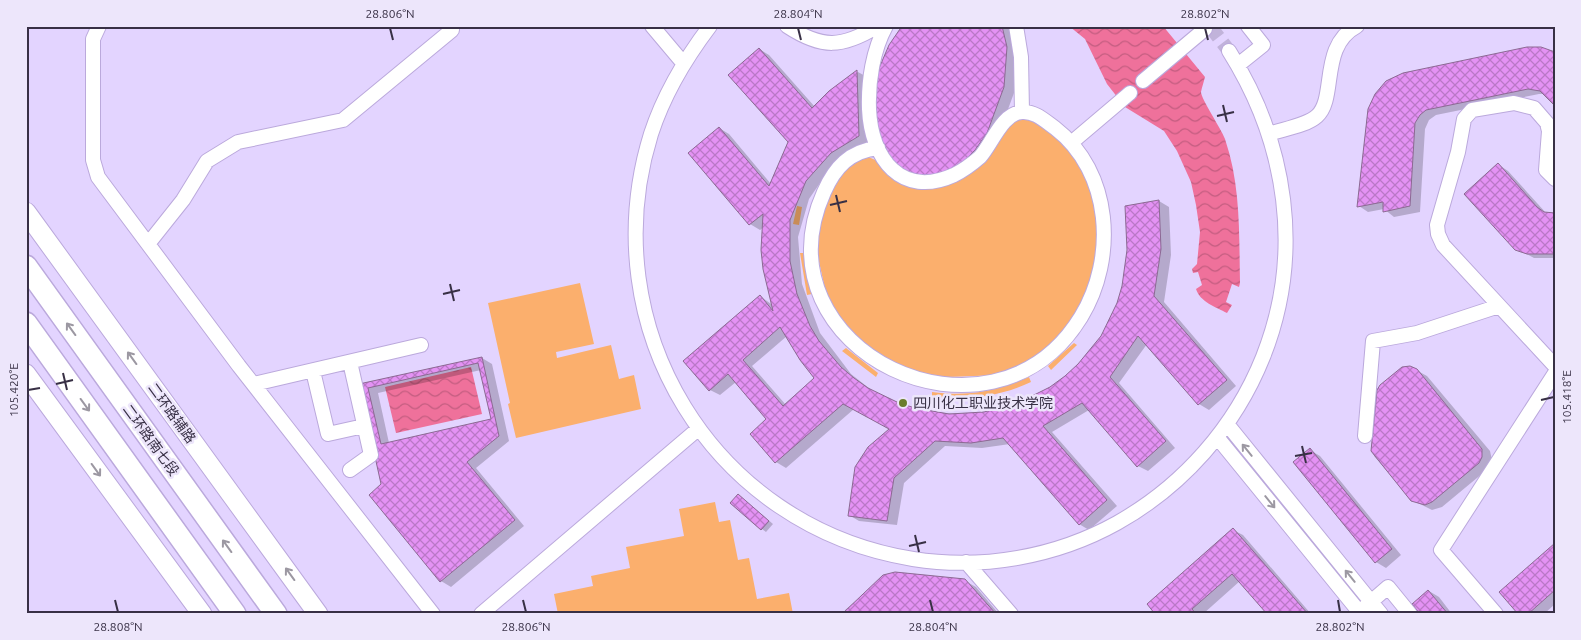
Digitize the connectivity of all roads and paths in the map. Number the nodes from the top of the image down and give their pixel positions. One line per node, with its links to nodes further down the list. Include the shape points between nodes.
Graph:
1 (99, 26): 23 (street, via 92,39 93,160 98,177)
2 (452, 26): 23 (street, via 452,30 343,120 238,142 207,160 183,200)
3 (652, 26): 13 (street)
4 (710, 26): 13 (street)
5 (787, 26): 6 (street, via 802,37 826,44 851,40)
6 (878, 26)
7 (886, 26): 20 (street, via 876,53 869,92 870,121)
8 (1016, 26): 17 (street, via 1021,57)
9 (1248, 26): 14 (street, via 1263,44)
10 (1357, 26): 18 (street, via 1345,35 1337,48 1321,111 1311,120)
11 (1205, 29): 15 (street)
12 (1229, 51): 14 (street)
13 (684, 64): 36 (street, via 661,108 645,154 637,202 636,250 641,298 654,345 674,389)
14 (1238, 65): 18 (street)
15 (1143, 82)
16 (1130, 93): 19 (street)
17 (1022, 112): 19 (street, via 1032,112 1042,118); 20 (street, via 1008,118 991,143 967,168 943,180 923,182 900,177 890,169)
18 (1270, 134): 34 (street, via 1285,209 1283,282 1265,352)
19 (1070, 144): 20 (street, via 1091,175 1104,224 1103,257 1088,305 1058,346 1030,366 984,383 953,385 906,376 865,353 842,331 819,290 812,248 820,200 835,172 846,160 862,150)
20 (878, 148)
21 (1555, 179): 25 (street, via 1546,170 1548,123 1534,108 1514,103 1478,108 1466,114 1440,214 1438,234 1443,245)
22 (26, 212): 46 (main road, 二环路辅路, one-way to 22)
23 (148, 244): 33 (street)
24 (26, 266): 45 (highway, 二环路南七段, one-way to 24)
25 (1499, 306): 29 (street); 37 (street, via 1417,333 1373,341)
26 (26, 323): 44 (highway, one-way to 44)
27 (422, 345): 28 (street)
28 (350, 362): 30 (street); 35 (street)
29 (1555, 366)
30 (313, 371): 33 (street); 35 (street, via 328,434)
31 (1555, 373): 52 (street, via 1441,550)
32 (26, 374): 43 (main road, one-way to 43)
33 (254, 384): 47 (street)
34 (1227, 424): 38 (street); 41 (street, one-way to 34)
35 (364, 426): 39 (street, via 370,455)
36 (698, 428): 40 (street, via 748,483 808,524 874,551 922,560); 48 (street)
37 (1365, 436)
38 (1217, 437): 40 (street, via 1168,488 1108,527 1041,553); 42 (street, one-way to 42)
39 (350, 470)
40 (966, 562): 49 (street)
41 (1371, 602): 42 (street); 50 (street); 51 (street, via 1388,587)
42 (1359, 613)
43 (202, 614)
44 (235, 614)
45 (276, 614)
46 (318, 614)
47 (433, 614)
48 (481, 614)
49 (1011, 614)
50 (1381, 614)
51 (1410, 614)
52 (1496, 614)

